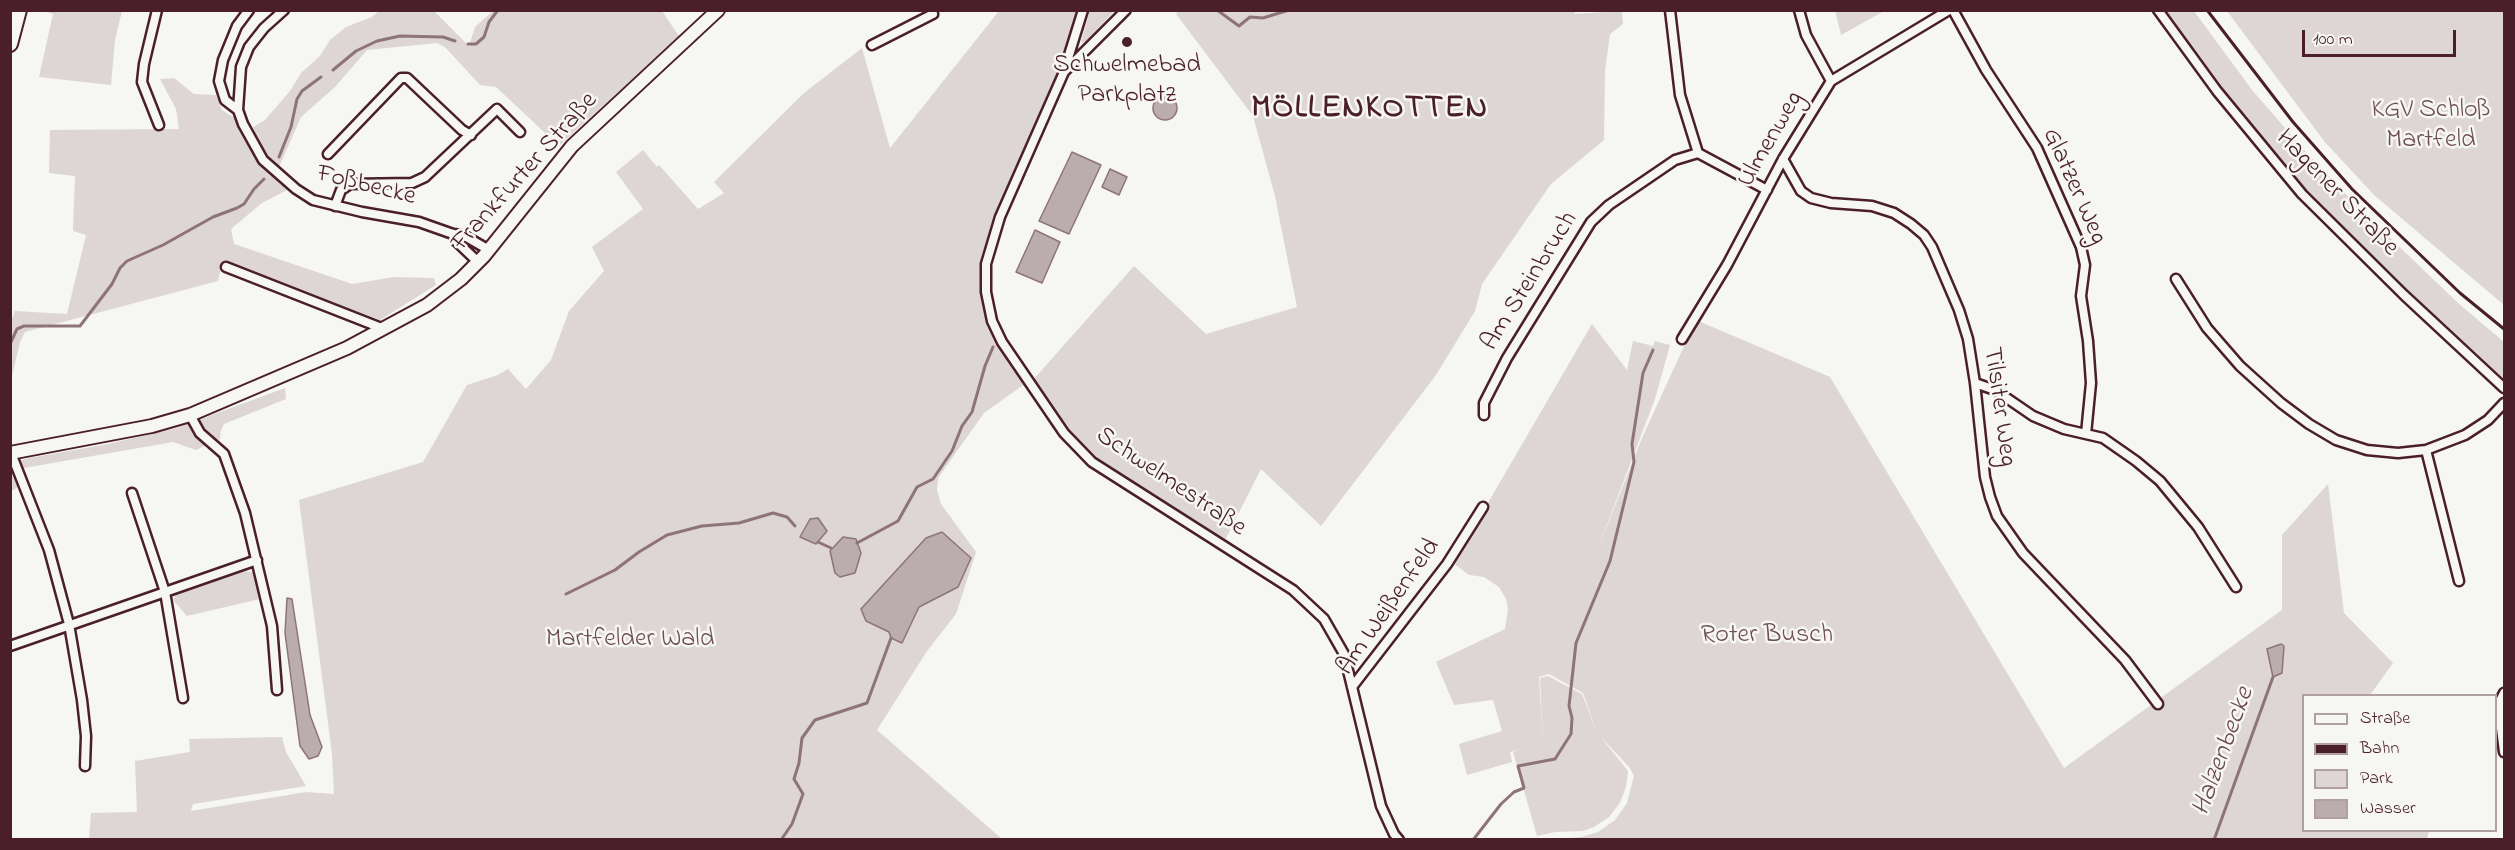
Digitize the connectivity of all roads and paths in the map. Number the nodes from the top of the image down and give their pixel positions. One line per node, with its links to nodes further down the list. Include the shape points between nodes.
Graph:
1 (19, 10): 13 (main road)
2 (157, 10): 18 (street, via 142,82)
3 (249, 10): 17 (street, Foßbecke, via 237,26 219,81 225,100)
4 (718, 10): 27 (main road, Frankfurter Straße, via 572,147)
5 (932, 10): 14 (street, via 933,14)
6 (1083, 10): 15 (street)
7 (1126, 10): 15 (street, Schwelmestraße)
8 (1670, 10): 21 (street, via 1680,95)
9 (1799, 10): 16 (street, via 1806,35)
10 (1951, 10): 16 (street, Ulmenweg); 38 (street, Glatzer Weg, via 2037,148 2081,247 2085,265 2081,296 2091,383)
11 (2158, 10): 34 (street, Hagener Straße, via 2217,91 2302,194)
12 (280, 12): 17 (street, Foßbecke, via 249,47 241,67)
13 (10, 44)
14 (872, 45)
15 (1064, 72): 49 (street, Schwelmestraße, via 1000,217 986,264 992,321 1064,434 1092,462 1293,590 1324,619 1344,654)
16 (1831, 81): 23 (street, Ulmenweg)
17 (238, 110): 25 (street, Foßbecke, via 263,160 305,196)
18 (159, 125)
19 (520, 132): 20 (street, via 497,109)
20 (471, 135): 22 (street, via 406,78 401,78); 25 (street, via 426,177 412,183 350,184 341,190)
21 (1698, 153): 24 (street); 37 (street, Am Steinbruch, via 1675,160 1591,222 1507,358 1484,403)
22 (328, 154)
23 (1783, 159): 24 (street, Ulmenweg); 33 (street, Tilsiter Weg, via 1801,191 1811,198 1894,213 1924,235 1959,310)
24 (1767, 190): 32 (street, Ulmenweg)
25 (335, 206): 26 (street, Foßbecke, via 420,222)
26 (453, 234): 27 (street, Foßbecke, via 470,238); 28 (street, Foßbecke)
27 (489, 250): 28 (main road, Frankfurter Straße)
28 (478, 262): 31 (main road, Frankfurter Straße, via 427,305)
29 (226, 267): 31 (street)
30 (2176, 279): 39 (street, via 2207,328 2240,366 2309,424 2336,440 2367,450)
31 (385, 330): 36 (main road, Frankfurter Straße)
32 (1682, 339)
33 (1975, 383): 38 (street, via 1995,390 2033,416); 53 (street, Tilsiter Weg, via 1985,477 1997,516 2023,553 2125,660)
34 (2505, 388)
35 (2505, 403): 39 (street, via 2465,435)
36 (190, 415): 40 (main road, Frankfurter Straße); 43 (street, via 200,433 224,454)
37 (1484, 416)
38 (2086, 434): 45 (street, via 2103,438 2160,481 2199,527)
39 (2426, 450): 44 (street)
40 (11, 453): 47 (street, via 49,550)
41 (132, 493): 46 (street)
42 (1483, 507): 49 (street, Am Weißenfeld, via 1447,564)
43 (257, 560): 46 (street); 50 (street, via 272,626)
44 (2459, 581)
45 (2236, 587)
46 (165, 592): 47 (street); 52 (street)
47 (69, 624): 48 (street); 55 (street, via 82,700)
48 (10, 646)
49 (1353, 687): 56 (street, Am Weißenfeld, via 1381,806)
50 (277, 690)
51 (2505, 693): 54 (street, via 2499,712)
52 (183, 698)
53 (2158, 704)
54 (2505, 752)
55 (85, 766)
56 (1399, 840)

